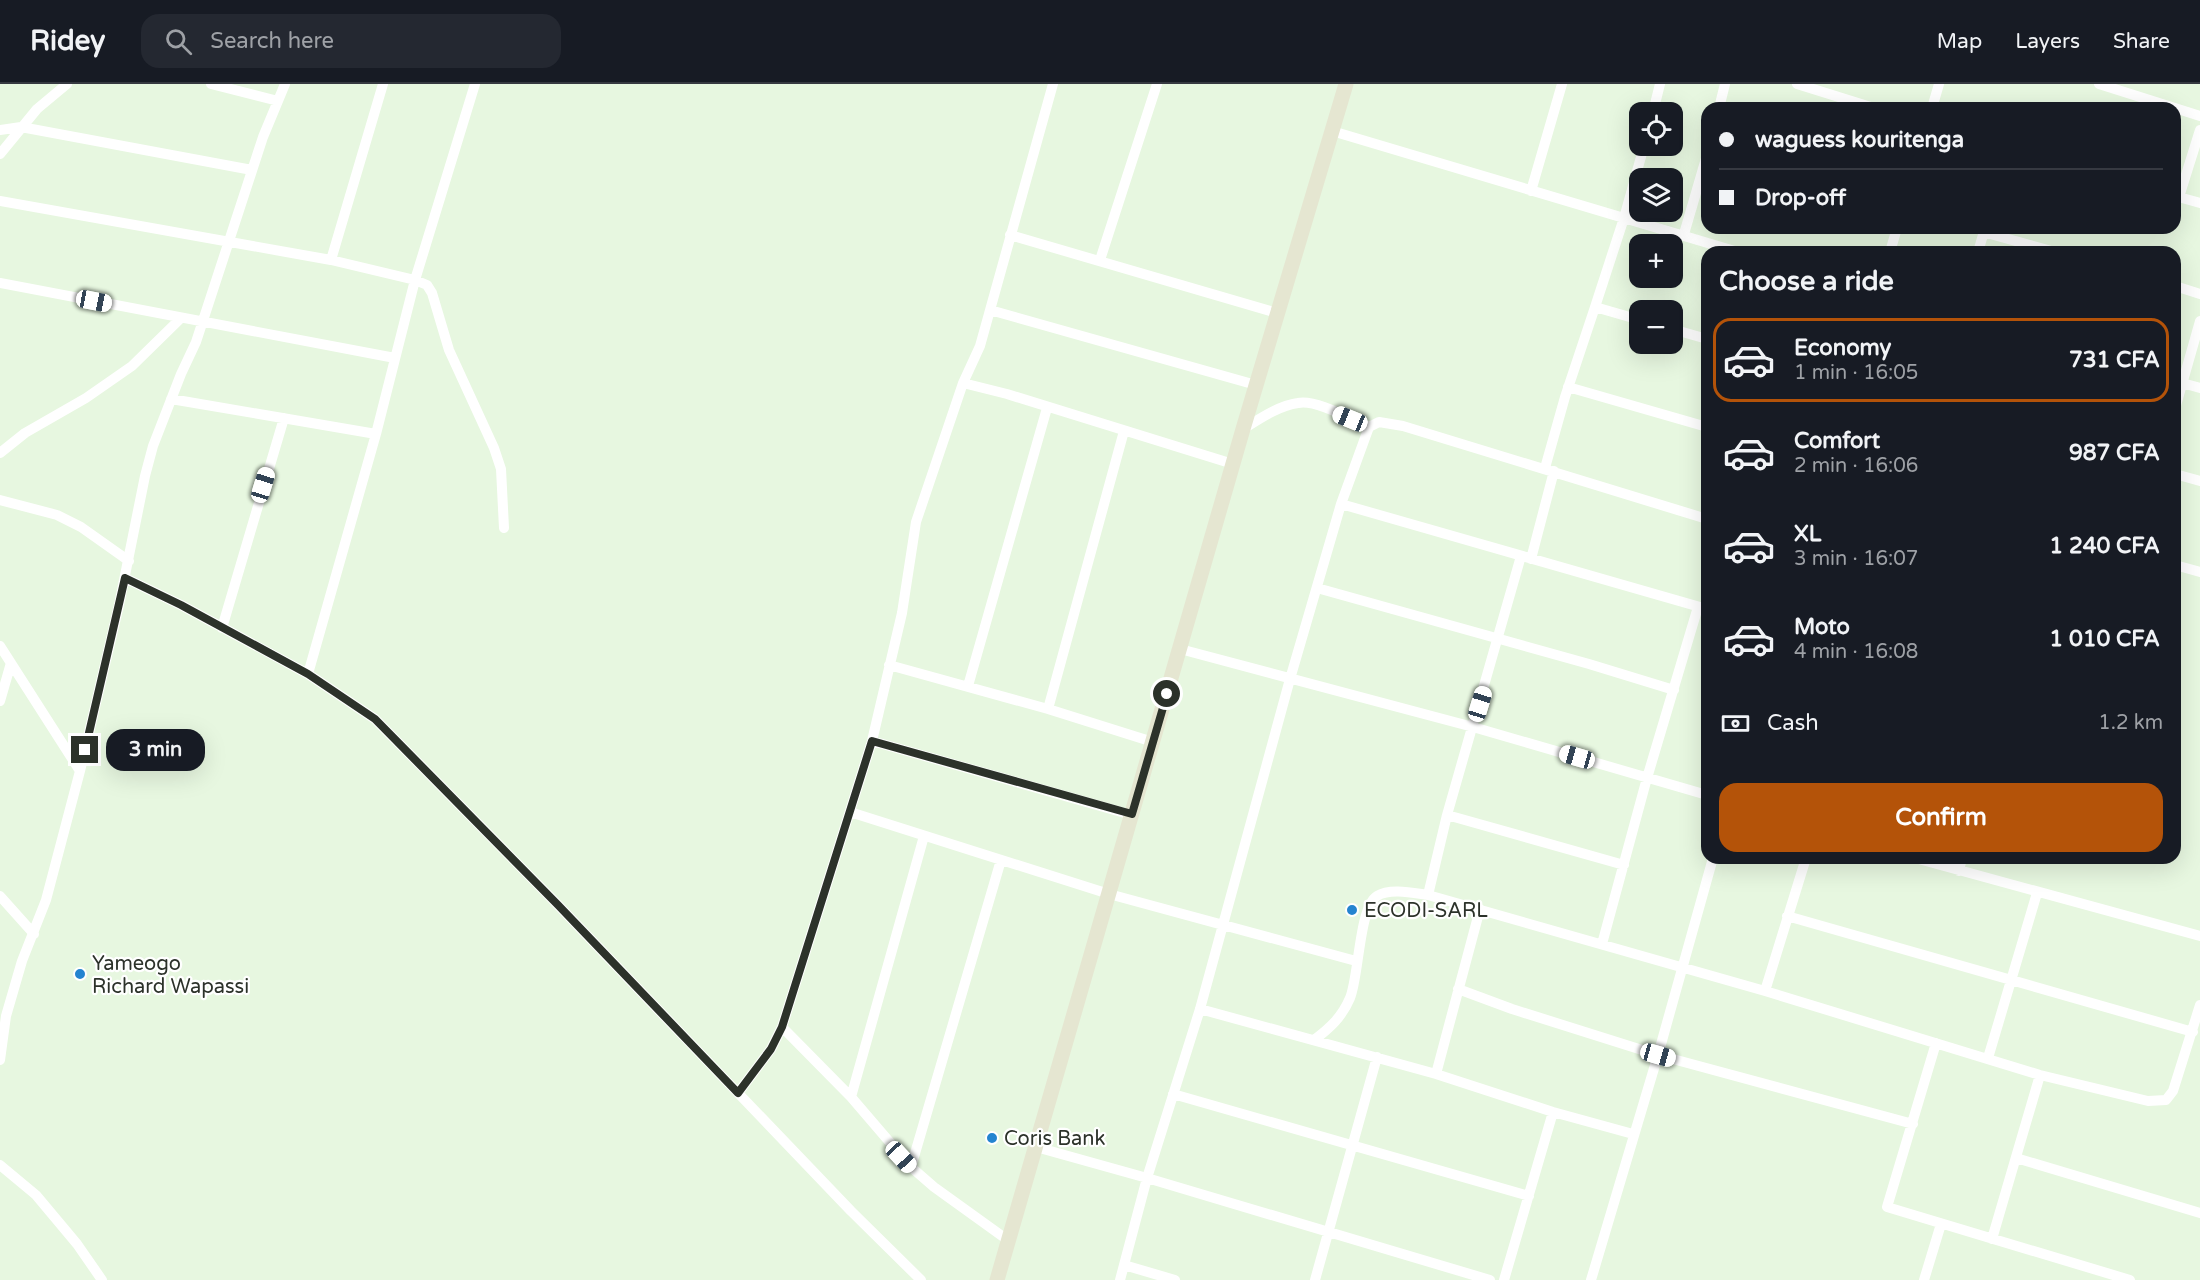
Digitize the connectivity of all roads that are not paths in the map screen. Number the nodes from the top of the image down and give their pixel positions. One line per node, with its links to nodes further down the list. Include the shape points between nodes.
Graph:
1 (67, 84): 23 (street)
2 (211, 84): 15 (street)
3 (285, 84): 15 (street)
4 (383, 84): 43 (street)
5 (475, 84): 45 (street)
6 (1053, 84): 39 (street)
7 (1156, 84): 44 (street)
8 (1346, 84): 26 (street)
9 (1562, 84): 32 (street)
10 (1660, 84): 16 (street)
11 (1725, 84): 17 (street)
12 (1797, 84): 18 (street)
13 (1939, 84): 19 (street)
14 (2098, 84): 20 (street)
15 (278, 101): 29 (street)
16 (1656, 102)
17 (1720, 102)
18 (1855, 102)
19 (1934, 102)
20 (2155, 102)
21 (2181, 110): 22 (street)
22 (2200, 116)
23 (21, 127): 24 (street); 27 (street); 29 (street)
24 (0, 130)
25 (2200, 130): 31 (street)
26 (1332, 131): 32 (street); 51 (street)
27 (0, 154)
28 (1641, 156): 36 (street)
29 (252, 170): 40 (street)
30 (1701, 175): 37 (street)
31 (2181, 185)
32 (1531, 191): 36 (street)
33 (2181, 198): 35 (street)
34 (0, 201): 40 (street)
35 (2200, 203)
36 (1624, 219): 37 (street); 49 (street)
37 (1684, 234): 41 (street)
38 (1997, 234): 42 (street)
39 (1010, 235): 44 (street); 50 (street)
40 (230, 242): 43 (street); 55 (street)
41 (1720, 246)
42 (2036, 246)
43 (331, 260): 45 (street)
44 (1100, 260): 51 (street)
45 (415, 280): 58 (street); 81 (street, via 432,293 449,350 494,448 501,469)
46 (2, 286): 53 (street)
47 (2181, 288): 48 (street)
48 (2200, 294)
49 (1595, 307): 52 (street); 63 (street)
50 (990, 310): 60 (street, via 980,346); 62 (street)
51 (1277, 313): 62 (street)
52 (1629, 317)
53 (181, 318): 55 (street); 73 (street, via 132,366)
54 (2200, 321): 59 (street)
55 (203, 322): 58 (street); 65 (street)
56 (1683, 332): 57 (street)
57 (1701, 337)
58 (395, 358): 72 (street)
59 (2181, 376)
60 (963, 383): 66 (street); 95 (street, via 916,522 902,613)
61 (2181, 383): 64 (street)
62 (1256, 386): 70 (street)
63 (1568, 387): 68 (street); 75 (street)
64 (2200, 388)
65 (171, 399): 67 (street); 83 (street, via 145,476)
66 (1047, 408): 71 (street); 98 (street)
67 (284, 418): 72 (street); 90 (street)
68 (1701, 426)
69 (1369, 427): 70 (street, via 1300,402 1273,411); 75 (street, via 1379,422 1403,426); 79 (street)
70 (1243, 429): 74 (street)
71 (1124, 431): 74 (street); 101 (street)
72 (376, 434): 96 (street)
73 (0, 453)
74 (1233, 464): 93 (street)
75 (1550, 469): 80 (street); 82 (street)
76 (2181, 476): 77 (street)
77 (2200, 481)
78 (0, 500): 83 (street, via 57,515)
79 (1341, 504): 82 (street); 87 (street)
80 (1701, 517)
81 (504, 528)
82 (1526, 557): 88 (street); 91 (street)
83 (129, 561): 86 (street)
84 (2181, 566): 85 (street)
85 (2200, 572)
86 (125, 578): 90 (street); 105 (street)
87 (1317, 588): 91 (street); 97 (street)
88 (1701, 608)
89 (1701, 611): 99 (street)
90 (222, 628): 96 (street)
91 (1499, 639): 99 (street); 102 (street)
92 (0, 646): 94 (street)
93 (1180, 649): 97 (street); 104 (street)
94 (11, 663): 100 (street); 105 (street)
95 (889, 665): 98 (street); 103 (street)
96 (308, 674): 147 (street, via 375,719)
97 (1290, 679): 102 (street); 125 (street)
98 (968, 686): 101 (street)
99 (1674, 690): 106 (street)
100 (0, 701)
101 (1048, 709): 104 (street)
102 (1473, 727): 106 (street); 110 (street)
103 (872, 741): 108 (street); 109 (street)
104 (1153, 742): 109 (street)
105 (80, 771): 126 (street)
106 (1647, 778): 107 (street); 117 (street)
107 (1701, 793)
108 (850, 812): 111 (street); 137 (street)
109 (1132, 814): 120 (street)
110 (1448, 815): 117 (street); 121 (street)
111 (924, 836): 112 (street); 149 (street)
112 (1001, 860): 120 (street); 157 (street)
113 (1711, 864): 130 (street)
114 (1804, 864): 124 (street)
115 (1935, 864): 118 (street)
116 (1961, 864): 118 (street)
117 (1624, 865): 128 (street)
118 (1959, 871): 119 (street)
119 (2037, 893): 127 (street); 131 (street)
120 (1109, 894): 125 (street); 153 (street)
121 (1428, 895): 123 (street); 129 (street, via 1388,892 1372,899)
122 (0, 896): 126 (street)
123 (1480, 909): 128 (street); 132 (street)
124 (1787, 916): 131 (street); 133 (street)
125 (1223, 926): 129 (street); 135 (street)
126 (34, 934): 136 (street)
127 (2200, 936)
128 (1602, 944): 130 (street)
129 (1356, 962): 139 (street, via 1354,987 1345,1010 1336,1023)
130 (1682, 968): 133 (street); 141 (street)
131 (2010, 980): 138 (street); 143 (street)
132 (1458, 989): 141 (street); 145 (street)
133 (1765, 991): 140 (street)
134 (2200, 1005): 138 (street)
135 (1200, 1009): 139 (street); 148 (street)
136 (3, 1018): 144 (street)
137 (782, 1027): 147 (street, via 771,1049); 149 (street)
138 (2193, 1032): 146 (street, via 2173,1091 2166,1100 2148,1101)
139 (1314, 1040): 142 (street)
140 (1936, 1043): 143 (street); 151 (street)
141 (1658, 1055): 151 (street); 152 (street)
142 (1377, 1058): 145 (street); 154 (street)
143 (1988, 1058): 146 (street)
144 (0, 1060)
145 (1436, 1074): 150 (street)
146 (2040, 1075): 155 (street)
147 (738, 1093): 168 (street)
148 (1173, 1094): 154 (street); 158 (street)
149 (852, 1097): 157 (street)
150 (1553, 1112): 152 (street); 159 (street)
151 (1913, 1124): 161 (street, via 1887,1207)
152 (1633, 1134): 175 (street)
153 (1036, 1147): 158 (street); 164 (street)
154 (1353, 1147): 159 (street); 162 (street)
155 (2016, 1158): 160 (street); 163 (street)
156 (0, 1165): 167 (street, via 36,1195)
157 (911, 1167): 164 (street)
158 (1148, 1178): 162 (street); 165 (street)
159 (1529, 1196): 174 (street)
160 (2200, 1213)
161 (1941, 1224): 163 (street); 176 (street)
162 (1327, 1232): 166 (street); 172 (street)
163 (1992, 1239): 177 (street)
164 (1008, 1241): 169 (street)
165 (1124, 1265): 170 (street); 171 (street)
166 (1465, 1277): 173 (street)
167 (102, 1280)
168 (921, 1280)
169 (997, 1280)
170 (1119, 1280)
171 (1175, 1280)
172 (1315, 1280)
173 (1490, 1280)
174 (1504, 1280)
175 (1591, 1280)
176 (1924, 1280)
177 (2130, 1280)

